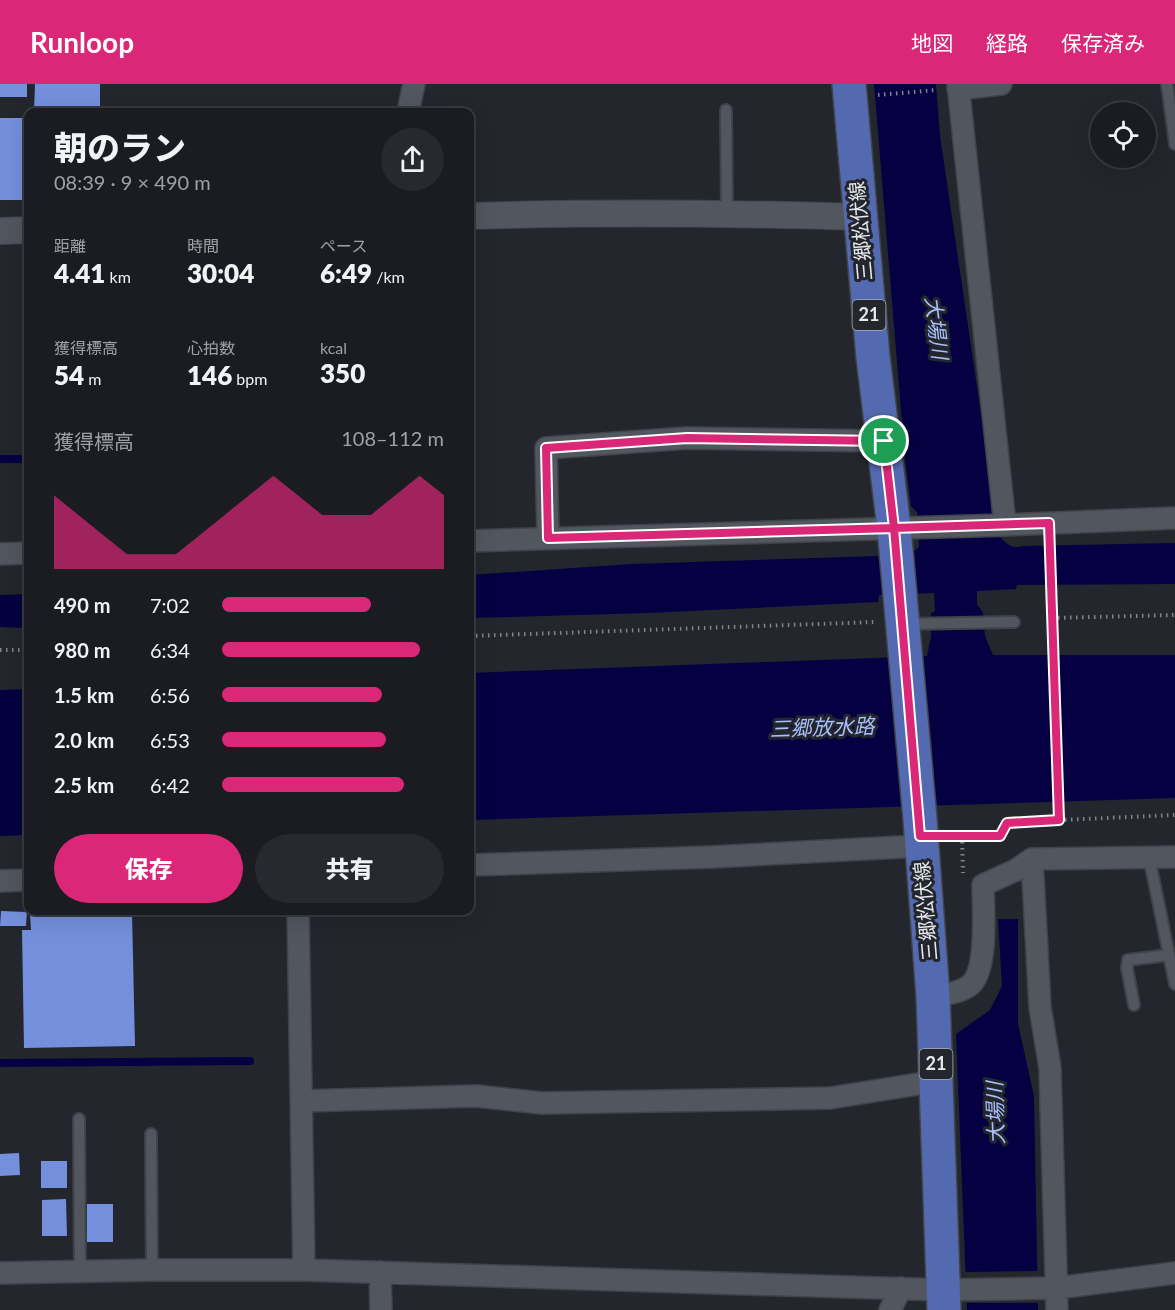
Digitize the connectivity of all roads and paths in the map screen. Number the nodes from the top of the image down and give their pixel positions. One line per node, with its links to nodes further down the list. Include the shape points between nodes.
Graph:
1 (414, 84): 6 (street)
2 (1001, 84): 4 (street)
3 (1167, 84): 8 (lane)
4 (952, 88): 5 (path); 17 (street)
5 (858, 90): 11 (main road, 三郷松伏線 / 21)
6 (409, 108)
7 (726, 110): 9 (lane)
8 (1175, 144)
9 (727, 213): 10 (street); 11 (street)
10 (474, 216)
11 (860, 217): 14 (main road, 三郷松伏線 / 21)
12 (24, 230): 13 (street)
13 (0, 231)
14 (884, 441): 18 (main road, 三郷松伏線 / 21); 19 (street, via 687,438 546,448)
15 (1175, 518): 16 (street)
16 (1049, 523): 17 (street); 24 (path)
17 (1002, 525): 18 (street)
18 (900, 533): 19 (street); 25 (main road, 三郷松伏線 / 21)
19 (548, 538): 20 (street)
20 (474, 542)
21 (24, 553): 22 (street)
22 (0, 554)
23 (1175, 615): 24 (path)
24 (1052, 618): 31 (path)
25 (908, 620): 26 (lane); 27 (path); 32 (main road, 三郷松伏線 / 21)
26 (1014, 622)
27 (474, 636)
28 (0, 650): 29 (path)
29 (24, 650)
30 (1175, 815): 31 (path)
31 (1059, 820): 33 (path, via 1007,823 1000,836)
32 (920, 834): 33 (path); 37 (street, via 711,857); 44 (main road, 三郷松伏線 / 21)
33 (962, 836): 38 (path)
34 (1149, 857): 35 (street); 36 (street); 42 (lane)
35 (1175, 857)
36 (1032, 859): 44 (street, via 982,885 984,952 979,970 971,985); 57 (street, via 1040,1007 1050,1068)
37 (474, 865)
38 (963, 875)
39 (24, 880): 40 (street)
40 (0, 881)
41 (298, 915): 47 (street)
42 (1169, 955): 43 (lane); 45 (lane, via 1128,960)
43 (1175, 984)
44 (933, 996): 46 (main road, 三郷松伏線 / 21)
45 (1134, 1005)
46 (937, 1081): 47 (street, via 830,1098 542,1103 476,1096); 58 (main road, 三郷松伏線 / 21)
47 (302, 1101): 51 (street)
48 (79, 1119): 52 (lane)
49 (151, 1134): 50 (lane)
50 (152, 1270): 51 (street); 52 (street)
51 (304, 1270): 53 (street)
52 (80, 1272): 54 (street)
53 (380, 1272): 56 (street); 59 (street)
54 (0, 1273)
55 (1175, 1273): 57 (street)
56 (901, 1288): 58 (street); 60 (street)
57 (1049, 1288): 58 (street); 61 (street)
58 (951, 1296)
59 (381, 1310)
60 (890, 1310)
61 (1057, 1310)

